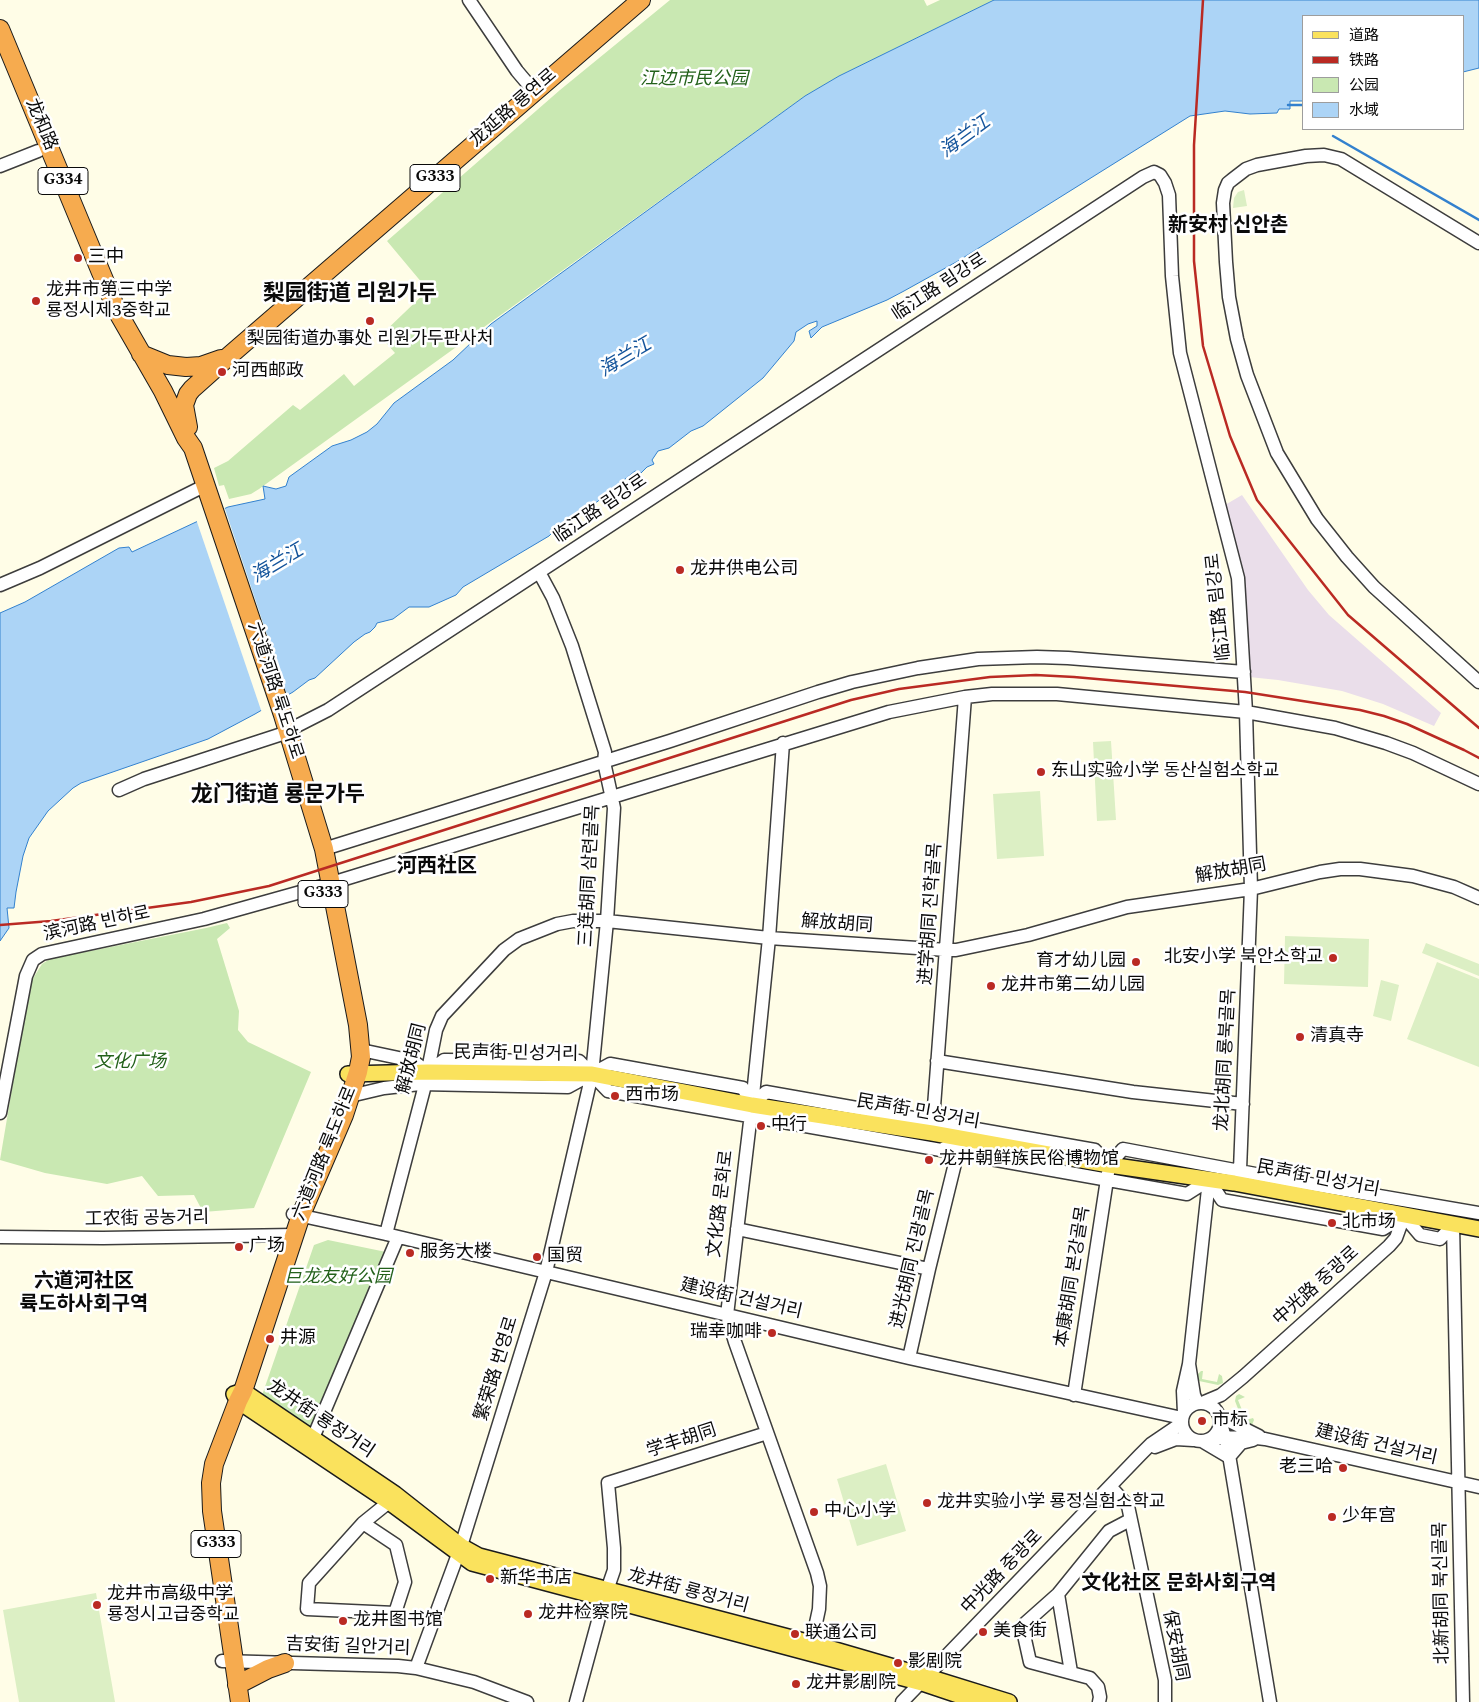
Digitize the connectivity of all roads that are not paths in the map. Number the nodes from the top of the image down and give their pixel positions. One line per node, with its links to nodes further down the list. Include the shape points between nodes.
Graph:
1 (469, 0): 6 (street)
2 (624, 0): 6 (highway, 龙延路 룡연로 / G333)
3 (641, 0): 11 (highway, 龙延路 룡연로 / G333)
4 (0, 29): 10 (highway, 龙和路 / G334)
5 (0, 58): 7 (highway, 龙和路 / G334)
6 (528, 84): 11 (highway, 龙延路 룡연로 / G333, via 239,335)
7 (38, 151): 8 (street); 10 (highway, 龙和路 / G334, via 101,302 110,321)
8 (0, 166)
9 (1479, 243): 21 (street, via 1341,159 1324,155 1257,165 1233,179 1225,190 1226,262 1237,339 1247,375 1278,453 1317,519 1347,557 1374,587)
10 (125, 335): 11 (highway, 龙延路 룡연로 / G334, via 174,355); 12 (highway, 龙延路 룡연로 / G334); 15 (highway, 六道河路 륙도하로)
11 (226, 351): 13 (highway, 龙延路 룡연로 / G334); 16 (highway, 龙延路 룡연로, via 185,400 184,410)
12 (144, 356): 13 (highway, 龙延路 룡연로 / G334, via 168,365); 14 (highway, 六道河路 륙도하로)
13 (201, 366): 14 (highway, via 179,394)
14 (173, 409): 15 (highway); 16 (highway, 六道河路 륙도하로)
15 (174, 428): 17 (highway, 六道河路 륙도하로 / G333)
16 (193, 448): 17 (highway, 六道河路 륙도하로 / G333)
17 (204, 493): 19 (street); 24 (highway, 六道河路 륙도하로 / G333)
18 (540, 572): 20 (street, 临江路 림강로, via 1109,198 1154,172 1166,184 1169,196 1172,276 1180,353 1237,571); 24 (street, 临江路 림강로, via 348,698); 26 (street, 三连胡同 삼련골목, via 572,646 605,752)
19 (0, 585)
20 (1244, 672): 23 (street, 临江路 림강로); 26 (street, via 1068,658 948,663 852,682)
21 (1479, 682)
22 (965, 697): 23 (street, 滨河路 빈하로, via 1057,694); 25 (street, 滨河路 빈하로, via 889,712); 36 (street, 进学胡同 진학골목)
23 (1246, 712): 27 (street, 滨河路 빈하로, via 1335,728 1386,743); 32 (street, 龙北胡同 룡북골목)
24 (281, 724): 28 (street, 临江路 림강로); 30 (highway, 六道河路 륙도하로 / G333); 31 (highway, 六道河路 륙도하로 / G333)
25 (783, 743): 29 (street, 滨河路 빈하로); 35 (street, 文化路 문화로)
26 (604, 762): 29 (street, 三连胡同 삼련골목); 30 (street)
27 (1479, 784)
28 (119, 790)
29 (613, 797): 31 (street, 滨河路 빈하로); 34 (street, 三连胡同 삼련골목)
30 (324, 849): 31 (highway, 六道河路 륙도하로 / G333)
31 (326, 885): 37 (highway, 六道河路 륙도하로 / G333); 39 (highway, 六道河路 륙도하로 / G333, via 350,1029); 45 (street, 滨河路 빈하로, via 204,919 55,950 37,957 26,976)
32 (1251, 889): 33 (street, 解放胡同, via 1320,872 1360,869 1422,878); 36 (street, 解放胡同, via 1127,907 1028,935); 43 (street, 龙北胡同 룡북골목)
33 (1479, 898)
34 (607, 921): 35 (street, 解放胡同); 40 (street, 三连胡同 삼련골목); 41 (street, 解放胡同, via 557,924 519,939 504,950 442,1016)
35 (769, 938): 36 (street, 解放胡同); 44 (street, 文化路 문화로)
36 (947, 950): 38 (street, 进学胡同 진학골목)
37 (361, 1050): 39 (highway, 六道河路 륙도하로 / G333); 41 (street, via 413,1061)
38 (938, 1061): 43 (street, via 1151,1095); 46 (street, 进学胡同 진학골목)
39 (353, 1073): 41 (main road, 民声街 민성거리); 42 (highway, 六道河路 륙도하로 / G333); 53 (highway, 六道河路 륙도하로 / G333)
40 (592, 1074): 41 (main road, 民声街 민성거리); 44 (main road, 民声街 민성거리); 62 (street, 繁荣路 번영로)
41 (426, 1078): 42 (street); 59 (street, 解放胡同)
42 (350, 1096): 53 (highway, 六道河路 륙도하로 / G333, via 344,1116)
43 (1243, 1104): 49 (street, 龙北胡同 룡북골목)
44 (752, 1111): 46 (main road, 民声街 민성거리); 47 (street, via 941,1150); 57 (street, 文化路 문화로)
45 (0, 1113)
46 (932, 1127): 47 (main road, 民声街 민성거리); 48 (street, via 1095,1150)
47 (961, 1139): 48 (main road, 民声街 민성거리); 61 (street, 进光胡同 진광골목)
48 (1108, 1172): 49 (street, via 1123,1149); 50 (main road, 民声街 민성거리); 68 (street, 本康胡同 본강골목)
49 (1237, 1176): 50 (main road, 民声街 민성거리); 51 (main road, 民声街 민성거리)
50 (1208, 1180): 54 (street, via 1222,1200 1231,1202 1383,1229); 65 (street)
51 (1297, 1188): 52 (street); 54 (main road, 民声街 민성거리)
52 (1479, 1213)
53 (297, 1215): 58 (highway, 六道河路 륙도하로 / G333); 59 (street, 建设街 건설거리)
54 (1404, 1216): 55 (main road, 民声街 민성거리); 66 (street, 中光路 중광로, via 1396,1238 1389,1246)
55 (1453, 1225): 56 (main road, 民声街 민성거리); 79 (street, 北新胡同 북신골목)
56 (1479, 1228)
57 (737, 1229): 61 (street); 63 (street, 文化路 문화로)
58 (290, 1235): 60 (street, 工农街 공농거리); 67 (highway, 六道河路 륙도하로 / G333)
59 (392, 1236): 62 (street, 建设街 건설거리); 73 (street, 解放胡同)
60 (0, 1237)
61 (929, 1269): 64 (street, 进光胡同 진광골목)
62 (546, 1272): 63 (street, 建设街 건설거리); 85 (street, 繁荣路 번영로)
63 (727, 1315): 64 (street, 建设街 건설거리); 72 (street, 文化路 문화로)
64 (909, 1358): 68 (street, 建设街 건설거리)
65 (1188, 1364): 69 (street, via 1194,1395 1197,1402); 71 (street)
66 (1243, 1377): 69 (street, 中光路 중광로, via 1221,1394); 70 (street, 中光路 중광로)
67 (238, 1395): 73 (main road, 龙井街 룡정거리); 82 (main road, 龙井街 룡정거리); 89 (highway, 六道河路 륙도하로 / G333, via 206,1459 201,1493 204,1533)
68 (1074, 1395): 71 (street, 建设街 건설거리)
69 (1202, 1403): 70 (street); 71 (street, via 1190,1406)
70 (1218, 1414): 74 (street); 75 (street); 76 (street, via 1219,1428)
71 (1182, 1418): 76 (street, via 1184,1431); 77 (street, 中光路 중광로)
72 (767, 1433): 86 (street, 学丰胡同, via 608,1483 614,1570); 88 (street, 文化路 문화로, via 813,1558 820,1586 820,1609)
73 (313, 1438): 82 (main road, 龙井街 룡정거리)
74 (1226, 1438): 75 (street, 中光路 중광로); 76 (street, 中光路 중광로); 78 (street)
75 (1265, 1439): 78 (street, via 1240,1443); 79 (street, 建设街 건설거리)
76 (1202, 1440): 77 (street, 中光路 중광로, via 1170,1441); 78 (street)
77 (1145, 1451): 80 (street, 中光路 중광로)
78 (1229, 1457): 103 (street)
79 (1458, 1482): 81 (street, 建设街 건설거리); 104 (street, 北新胡同 북신골목)
80 (1110, 1486): 83 (street, 保安胡同, via 1128,1506); 93 (street, 中光路 중광로)
81 (1479, 1487)
82 (392, 1498): 84 (street); 85 (main road, 龙井街 룡정거리)
83 (1130, 1520): 87 (street, via 1109,1531); 102 (street, 保安胡同, via 1164,1680)
84 (363, 1523): 84 (street, via 309,1583 307,1609 395,1613 405,1582 396,1545)
85 (460, 1550): 86 (main road, 龙井街 룡정거리); 91 (street, 繁荣路 번영로)
86 (605, 1594): 88 (main road, 龙井街 룡정거리); 98 (street)
87 (1058, 1594): 92 (street); 92 (street, via 1022,1626 1030,1662)
88 (810, 1648): 93 (main road, 龙井街 룡정거리)
89 (228, 1662): 90 (street, 吉安街 길안거리); 94 (highway, 六道河路 륙도하로 / G333); 96 (highway, 六道河路 륙도하로 / G333)
90 (285, 1663): 91 (street, 吉安街 길안거리); 94 (highway, via 268,1669)
91 (416, 1668): 97 (street, 吉安街 길안거리, via 474,1682)
92 (1071, 1672): 101 (street, via 1090,1678 1098,1687)
93 (925, 1680): 95 (main road, 龙井街 룡정거리); 99 (street, 中光路 중광로)
94 (239, 1694)
95 (986, 1700): 100 (main road, 龙井街 룡정거리)
96 (229, 1702)
97 (526, 1702)
98 (576, 1702)
99 (902, 1702)
100 (1008, 1702)
101 (1099, 1702)
102 (1165, 1702)
103 (1270, 1702)
104 (1463, 1702)

